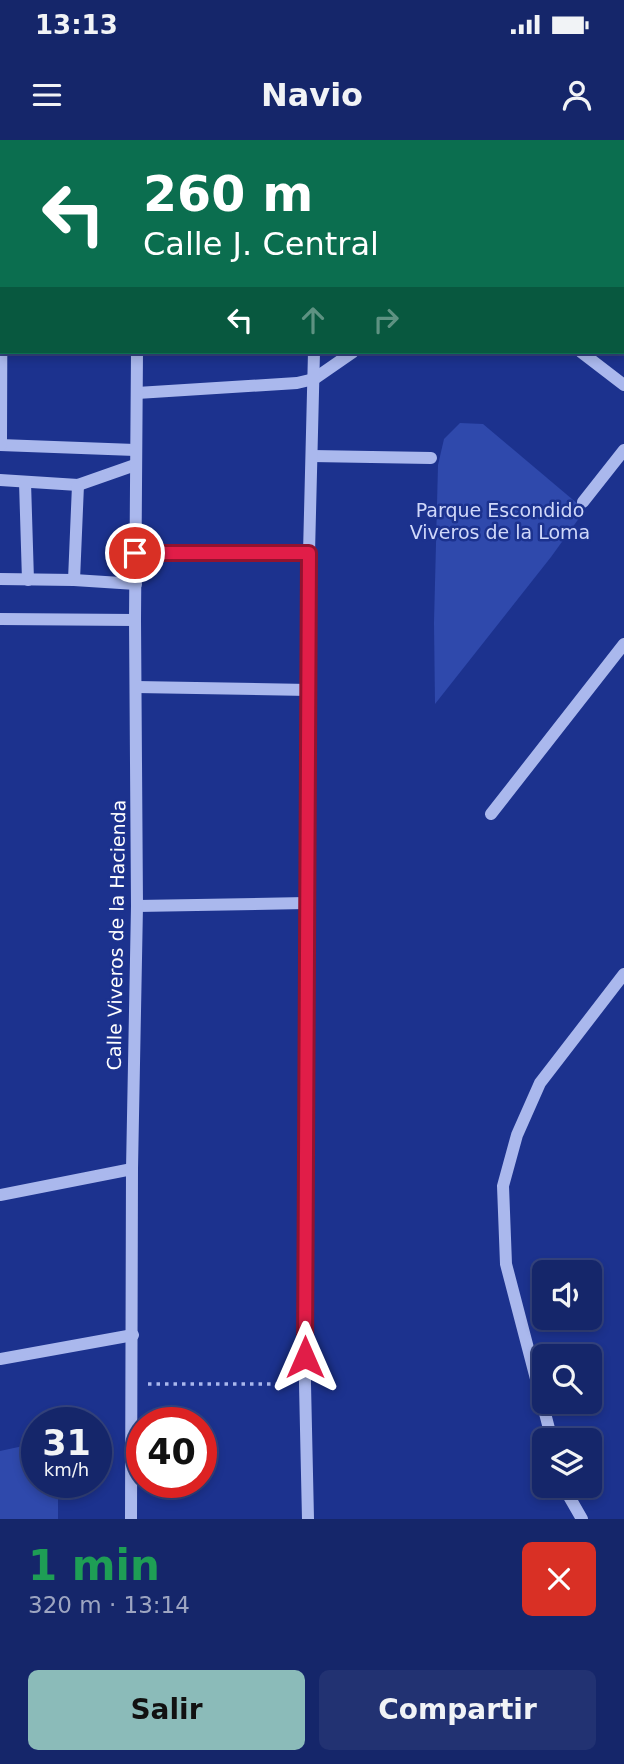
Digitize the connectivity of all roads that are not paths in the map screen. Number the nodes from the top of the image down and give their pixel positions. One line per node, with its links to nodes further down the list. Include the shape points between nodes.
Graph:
1 (1, 354): 9 (street)
2 (138, 354): 8 (street, Calle Viveros de la Hacienda)
3 (314, 354): 6 (street)
4 (350, 354): 6 (street)
5 (584, 354): 7 (street)
6 (314, 379): 8 (street, via 274,386); 12 (street)
7 (624, 385)
8 (137, 393): 10 (street, Calle Viveros de la Hacienda)
9 (1, 445): 10 (street)
10 (135, 450): 14 (street, Calle Viveros de la Hacienda)
11 (624, 450): 18 (street)
12 (312, 456): 13 (street); 20 (street)
13 (431, 458)
14 (135, 465): 17 (street); 19 (street, Calle Viveros de la Hacienda)
15 (0, 480): 16 (street)
16 (25, 482): 17 (street); 22 (street)
17 (78, 485): 23 (street)
18 (583, 502)
19 (135, 553): 20 (street); 24 (street, Calle Viveros de la Hacienda)
20 (309, 553): 29 (street)
21 (0, 579): 22 (street)
22 (28, 580): 23 (street)
23 (74, 580): 24 (street)
24 (136, 584): 26 (street, Calle Viveros de la Hacienda)
25 (0, 619): 26 (street)
26 (135, 620): 28 (street, Calle Viveros de la Hacienda)
27 (624, 644): 30 (street)
28 (136, 687): 29 (street); 32 (street, Calle Viveros de la Hacienda)
29 (309, 690): 31 (street)
30 (491, 814)
31 (306, 903): 32 (street); 41 (street)
32 (137, 906): 34 (street, Calle Viveros de la Hacienda)
33 (624, 974): 38 (street, via 540,1083 517,1135 503,1186 506,1264)
34 (132, 1169): 35 (street); 36 (street, Calle Viveros de la Hacienda)
35 (0, 1195)
36 (133, 1335): 37 (street); 40 (street, Calle Viveros de la Hacienda)
37 (0, 1359)
38 (549, 1428)
39 (570, 1498): 42 (street)
40 (131, 1519)
41 (308, 1519)
42 (582, 1519)

